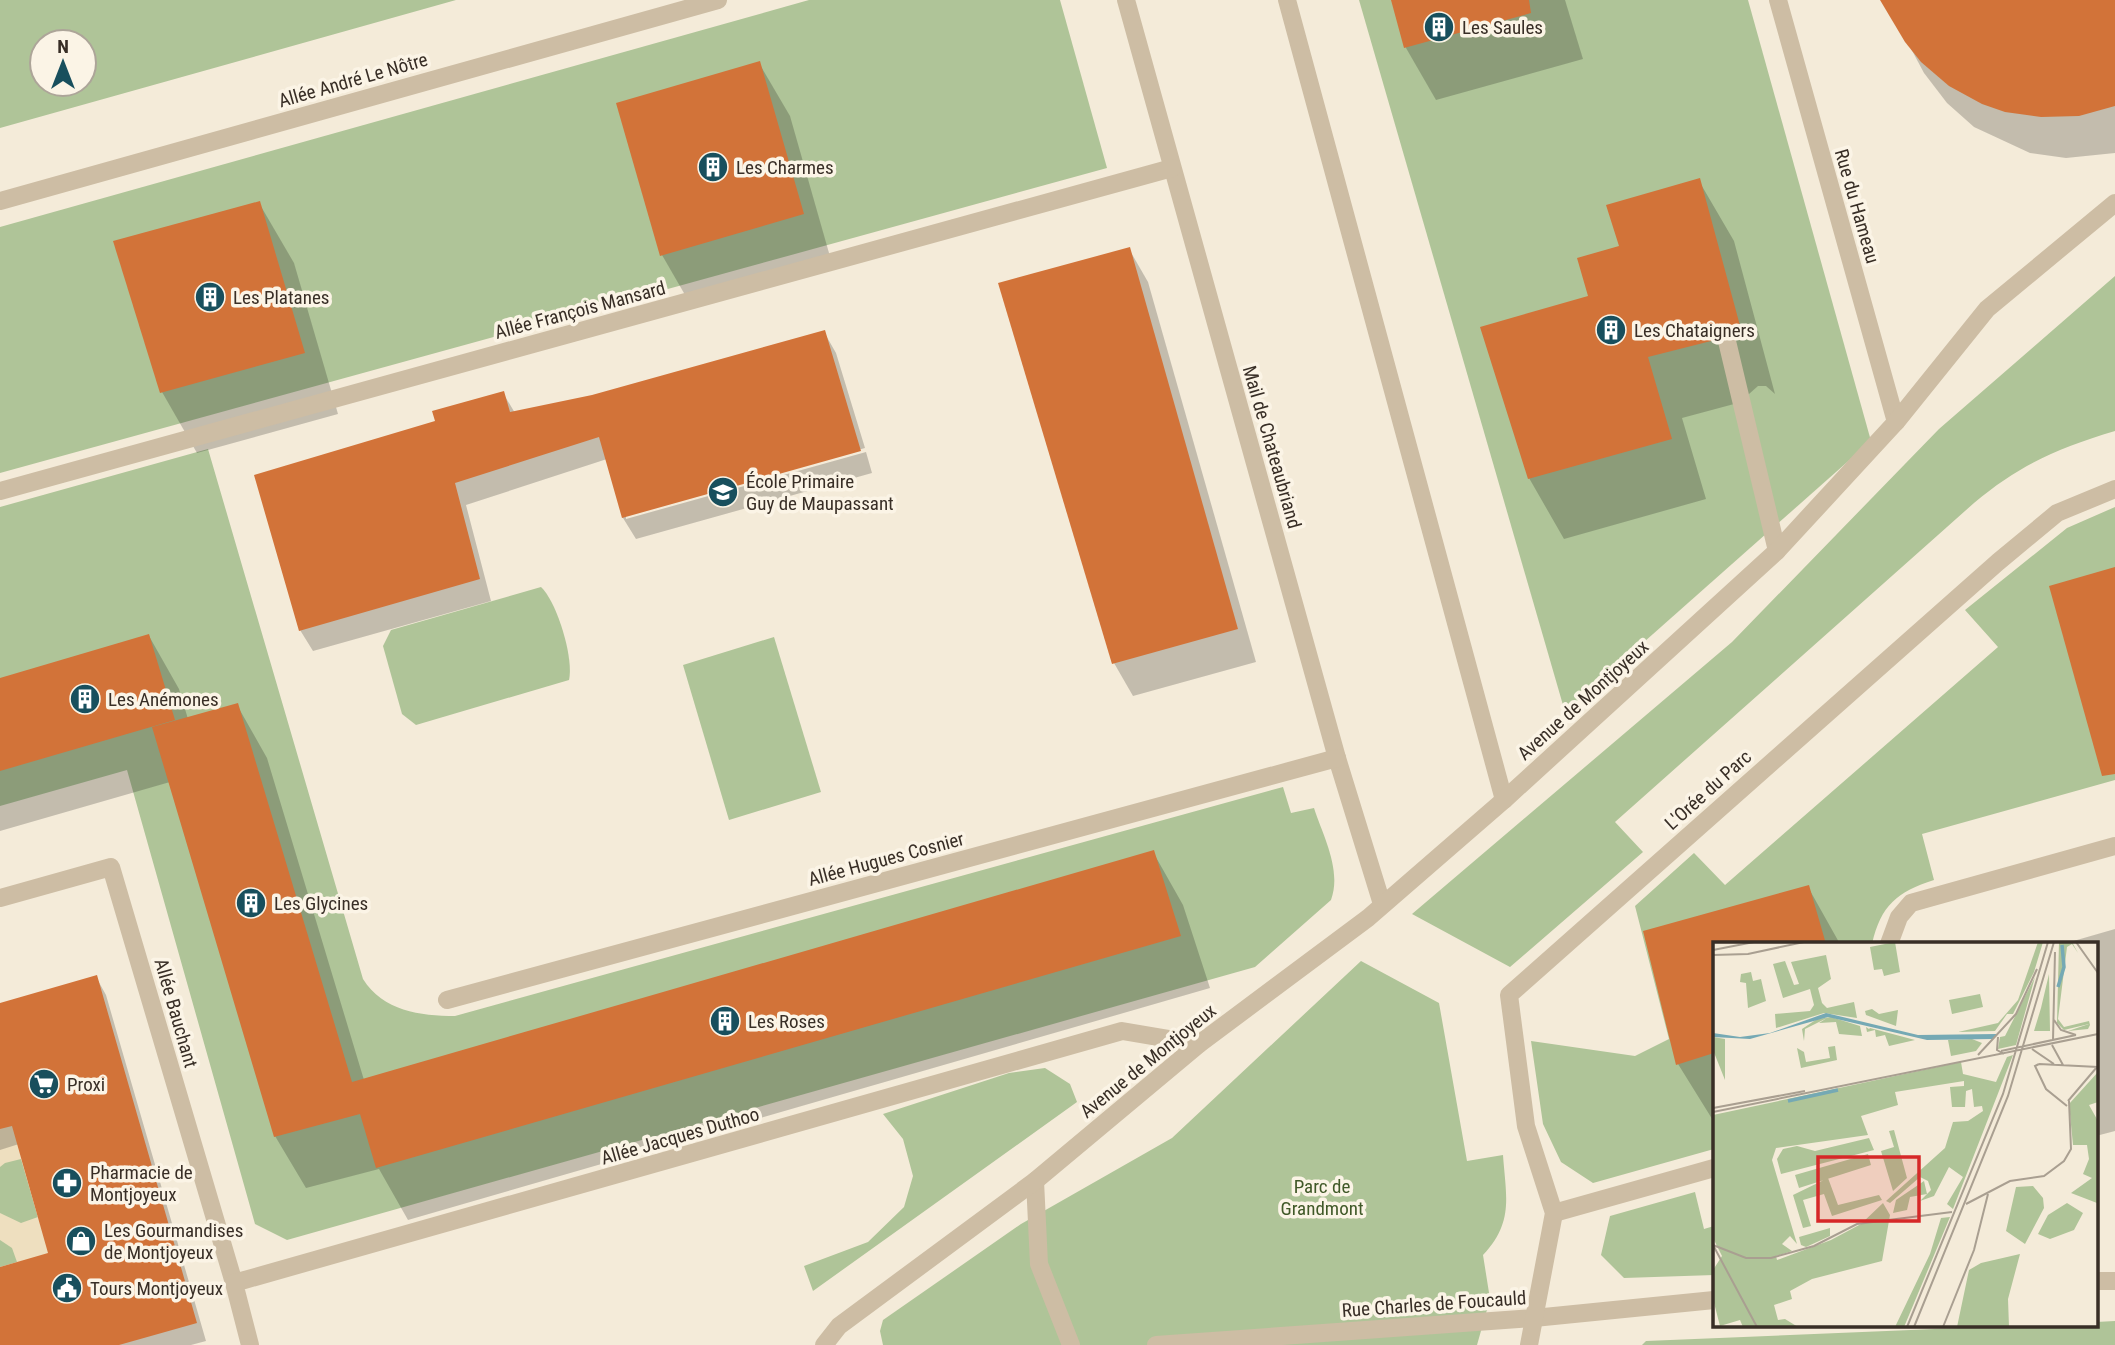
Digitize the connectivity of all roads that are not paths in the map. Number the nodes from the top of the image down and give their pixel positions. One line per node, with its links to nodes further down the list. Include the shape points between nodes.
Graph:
1 (718, 0): 6 (street, Allée André Le Nôtre)
2 (1126, 0): 5 (street, Mail de Chateaubriand)
3 (1287, 0): 14 (street)
4 (1778, 0): 9 (street, Rue du Hameau)
5 (1172, 168): 11 (street, Allée François Mansard); 13 (street, Mail de Chateaubriand)
6 (0, 201)
7 (2115, 203): 9 (street, Avenue de Montjoyeux, via 1987,309)
8 (1726, 337): 12 (street)
9 (1896, 422): 12 (street, Avenue de Montjoyeux)
10 (2115, 489): 23 (street, L'Orée du Parc, via 2057,513 1998,562 1509,995 1526,1126)
11 (0, 491)
12 (1777, 551): 14 (street, Avenue de Montjoyeux)
13 (1337, 758): 17 (street, Mail de Chateaubriand); 19 (street, Allée Hugues Cosnier)
14 (1504, 800): 17 (street, Avenue de Montjoyeux)
15 (2115, 846): 18 (street, via 1911,903 1899,917)
16 (0, 898): 24 (street, Allée Bauchant, via 111,867)
17 (1382, 904): 20 (street, Avenue de Montjoyeux)
18 (1890, 942)
19 (447, 1000)
20 (1199, 1044): 22 (street, Avenue de Montjoyeux); 24 (street, Allée Jacques Duthoo, via 1122,1031)
21 (1713, 1168): 23 (street)
22 (1035, 1181): 28 (street, Avenue de Montjoyeux, via 839,1326); 29 (street, via 1039,1264)
23 (1554, 1213): 26 (street, L'Orée du Parc)
24 (234, 1283): 27 (street)
25 (1713, 1300): 26 (street, Rue Charles de Foucauld)
26 (1534, 1318): 30 (street, Rue Charles de Foucauld); 31 (street, L'Orée du Parc)
27 (250, 1345)
28 (824, 1345)
29 (1071, 1345)
30 (1156, 1345)
31 (1529, 1345)

